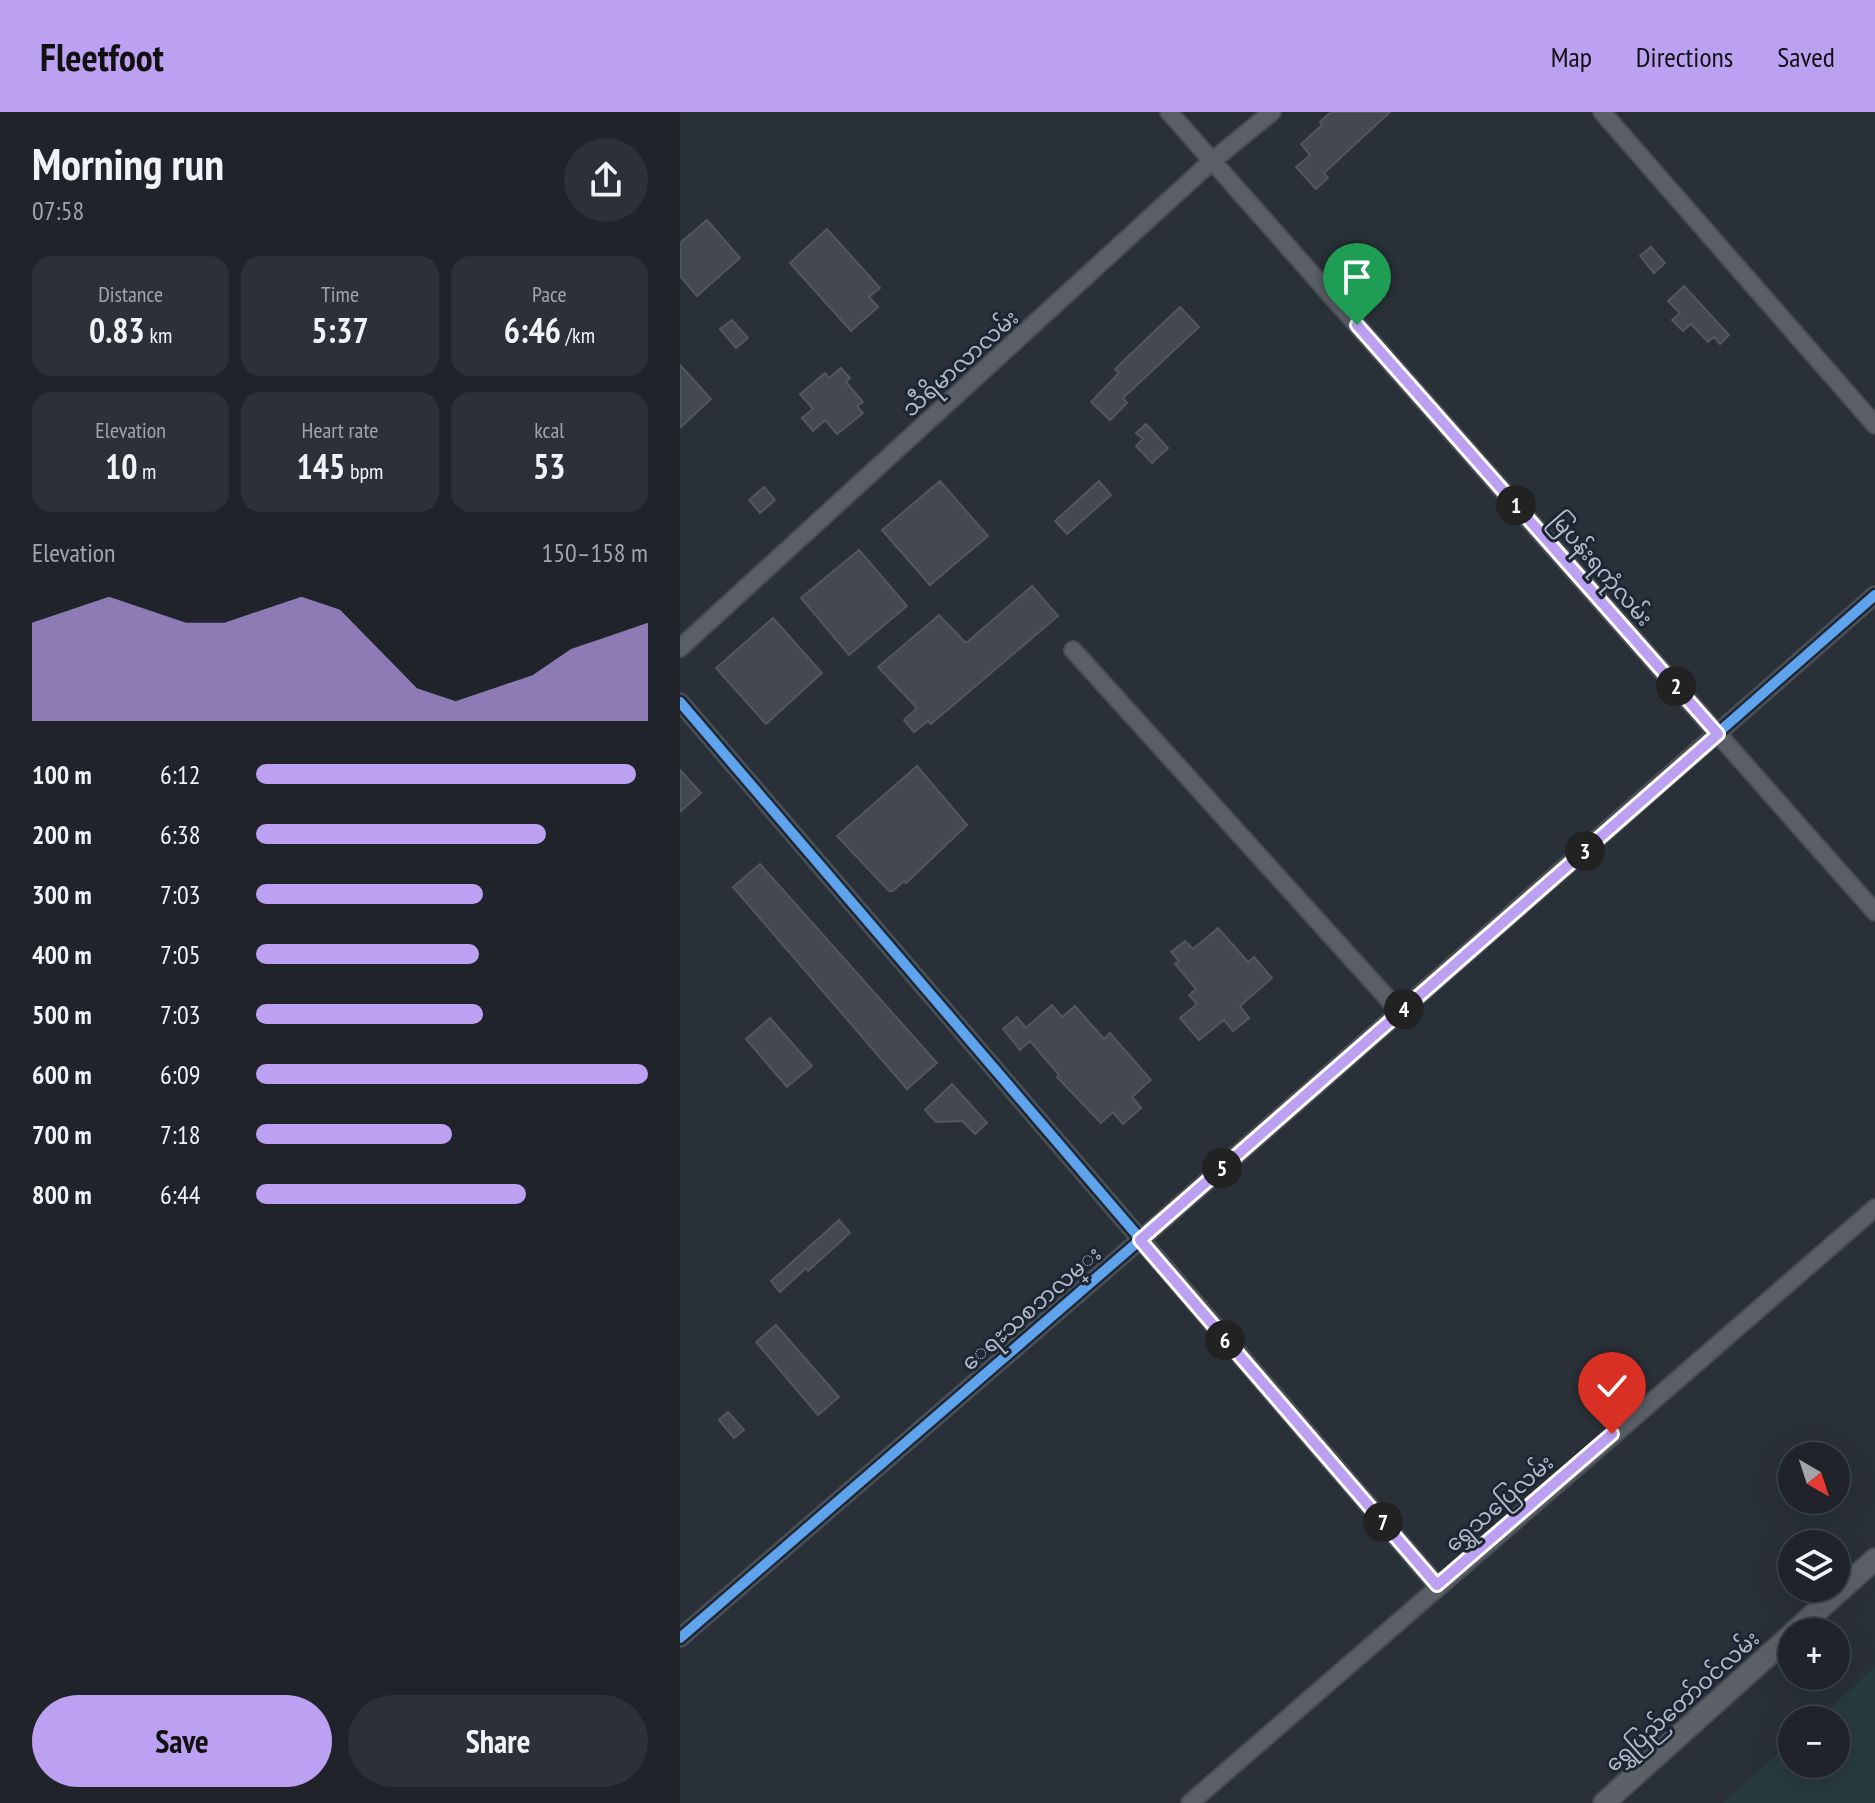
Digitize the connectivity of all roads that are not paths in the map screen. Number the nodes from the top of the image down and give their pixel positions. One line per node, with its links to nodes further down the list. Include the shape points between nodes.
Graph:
1 (1169, 112): 4 (street, မြပန်းရကုံလမ်း)
2 (1272, 112): 4 (street, သီရိမာလာလမ်း)
3 (1602, 112): 5 (street)
4 (1212, 161): 7 (street, သီရိမာလာလမ်း); 10 (street, မြပန်းရကုံလမ်း)
5 (1875, 425)
6 (1875, 595): 10 (street, ေရႊသစၥာလမ္း)
7 (680, 648)
8 (1073, 650): 12 (street)
9 (680, 702): 14 (street)
10 (1718, 734): 11 (street, မြပန်းရကုံလမ်း); 12 (street, ေရႊသစၥာလမ္း)
11 (1875, 912)
12 (1400, 1012): 14 (street, ေရႊသစၥာလမ္း)
13 (1875, 1208): 16 (street, ရွှေသပြေလမ်း)
14 (1140, 1240): 16 (street); 18 (street, ေရႊသစၥာလမ္း)
15 (1875, 1559): 17 (main road, ရွှေပြည်တော်ဝင်လမ်း)
16 (1437, 1585): 20 (street, ရွှေသပြေလမ်း)
17 (1810, 1618)
18 (680, 1638)
19 (1778, 1646): 21 (main road, ရွှေပြည်တော်ဝင်လမ်း)
20 (1190, 1803)
21 (1604, 1803)

